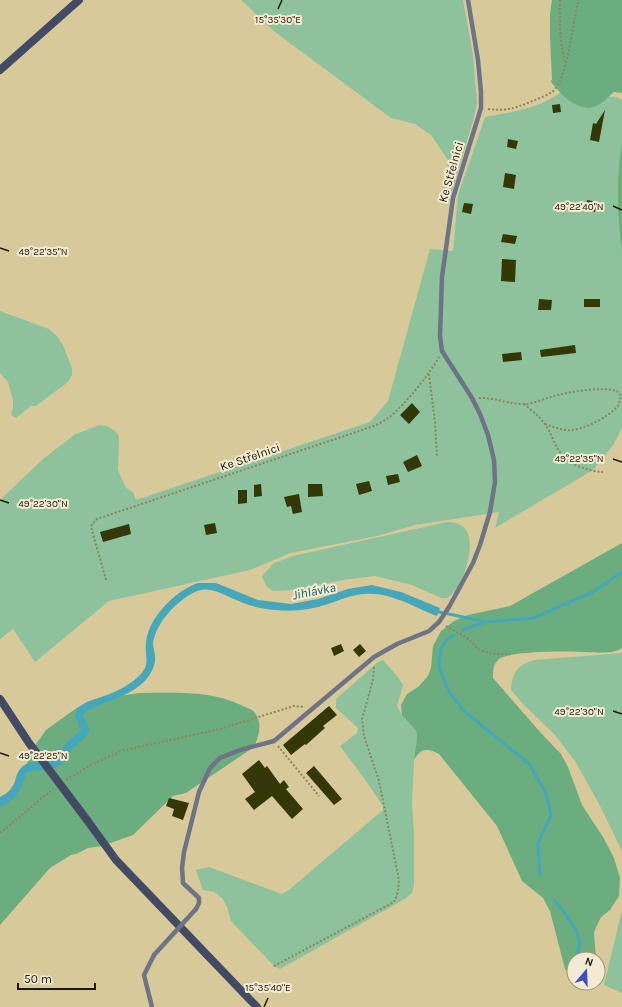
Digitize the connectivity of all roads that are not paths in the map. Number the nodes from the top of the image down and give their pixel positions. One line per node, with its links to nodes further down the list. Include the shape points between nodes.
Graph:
1 (79, 0): 3 (main road)
2 (468, 0): 5 (lane, Ke Střelnici, bridge, via 478,60 481,108 453,198 442,277 440,336 442,351 472,398 488,435 494,460 495,482 488,521 473,563 450,607 429,631 374,657 274,741 220,758 210,768 200,792 182,868 183,883 197,895 199,903)
3 (0, 70)
4 (0, 699): 5 (main road, bridge, via 116,860)
5 (180, 926): 6 (lane, bridge, via 154,956 144,975); 7 (main road)
6 (152, 1007)
7 (257, 1007)

